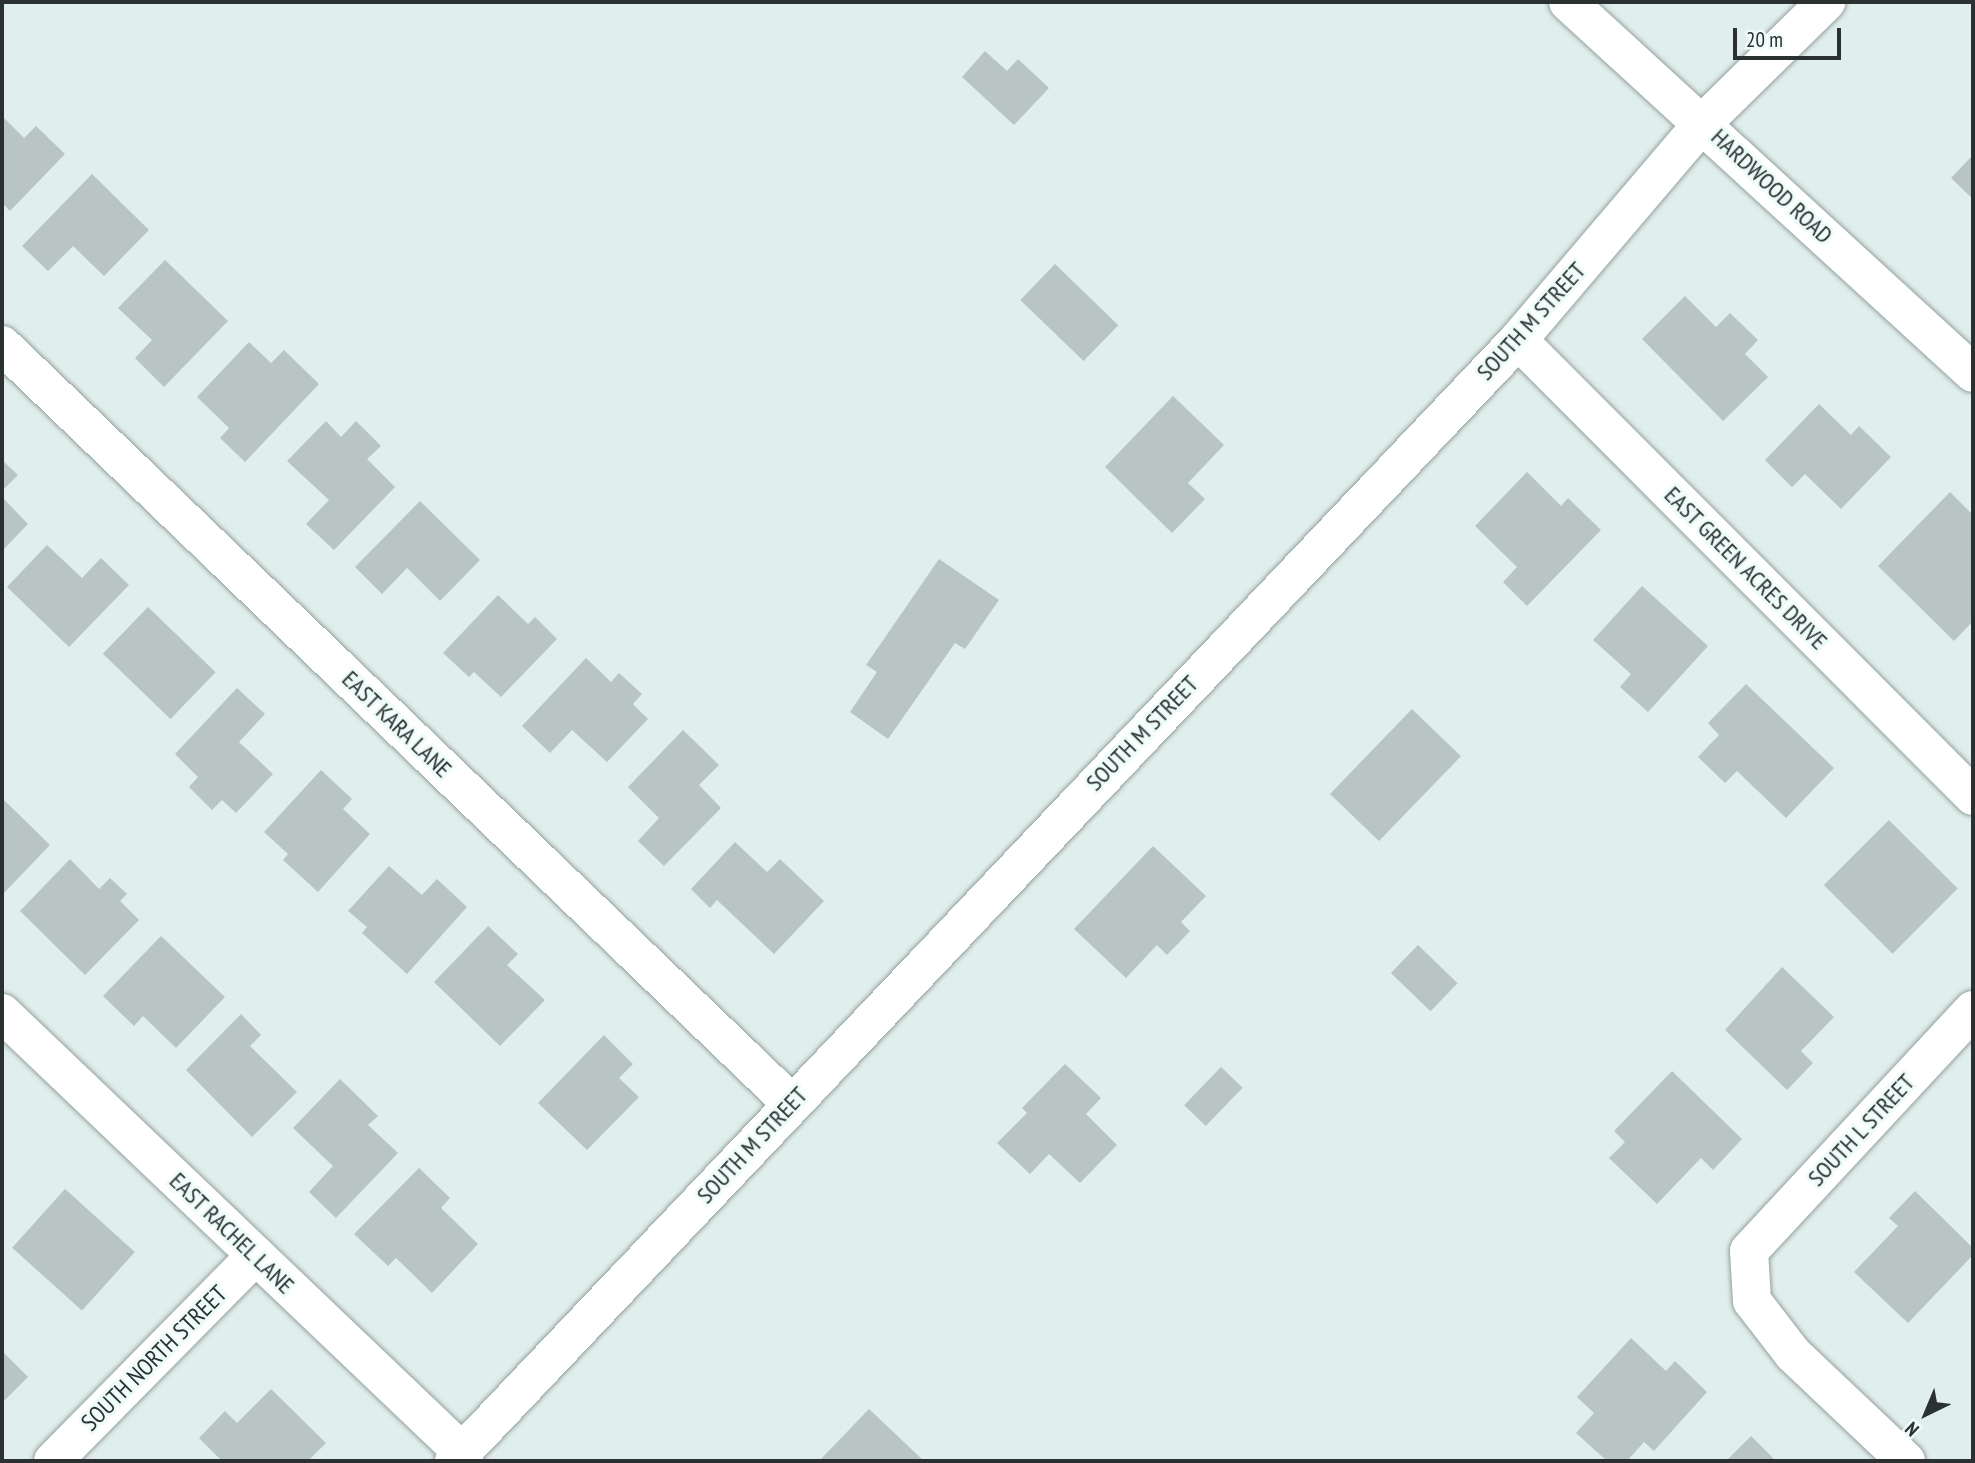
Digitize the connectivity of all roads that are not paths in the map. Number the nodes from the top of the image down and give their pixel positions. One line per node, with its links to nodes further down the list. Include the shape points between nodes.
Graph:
1 (1568, 2): 3 (street, HARDWOOD ROAD)
2 (1826, 2): 3 (street, SOUTH M STREET)
3 (1703, 123): 4 (street, SOUTH M STREET); 6 (street, HARDWOOD ROAD)
4 (1518, 340): 7 (street, EAST GREEN ACRES DRIVE); 10 (street, SOUTH M STREET)
5 (2, 345): 10 (street, EAST KARA LANE)
6 (1973, 373)
7 (1973, 796)
8 (1973, 1010): 14 (street, SOUTH L STREET, via 1749,1251 1752,1301 1793,1354)
9 (2, 1013): 11 (street, EAST RACHEL LANE)
10 (791, 1103): 12 (street, SOUTH M STREET)
11 (256, 1255): 12 (street, EAST RACHEL LANE); 13 (street, SOUTH NORTH STREET)
12 (458, 1457)
13 (53, 1461)
14 (1906, 1461)

